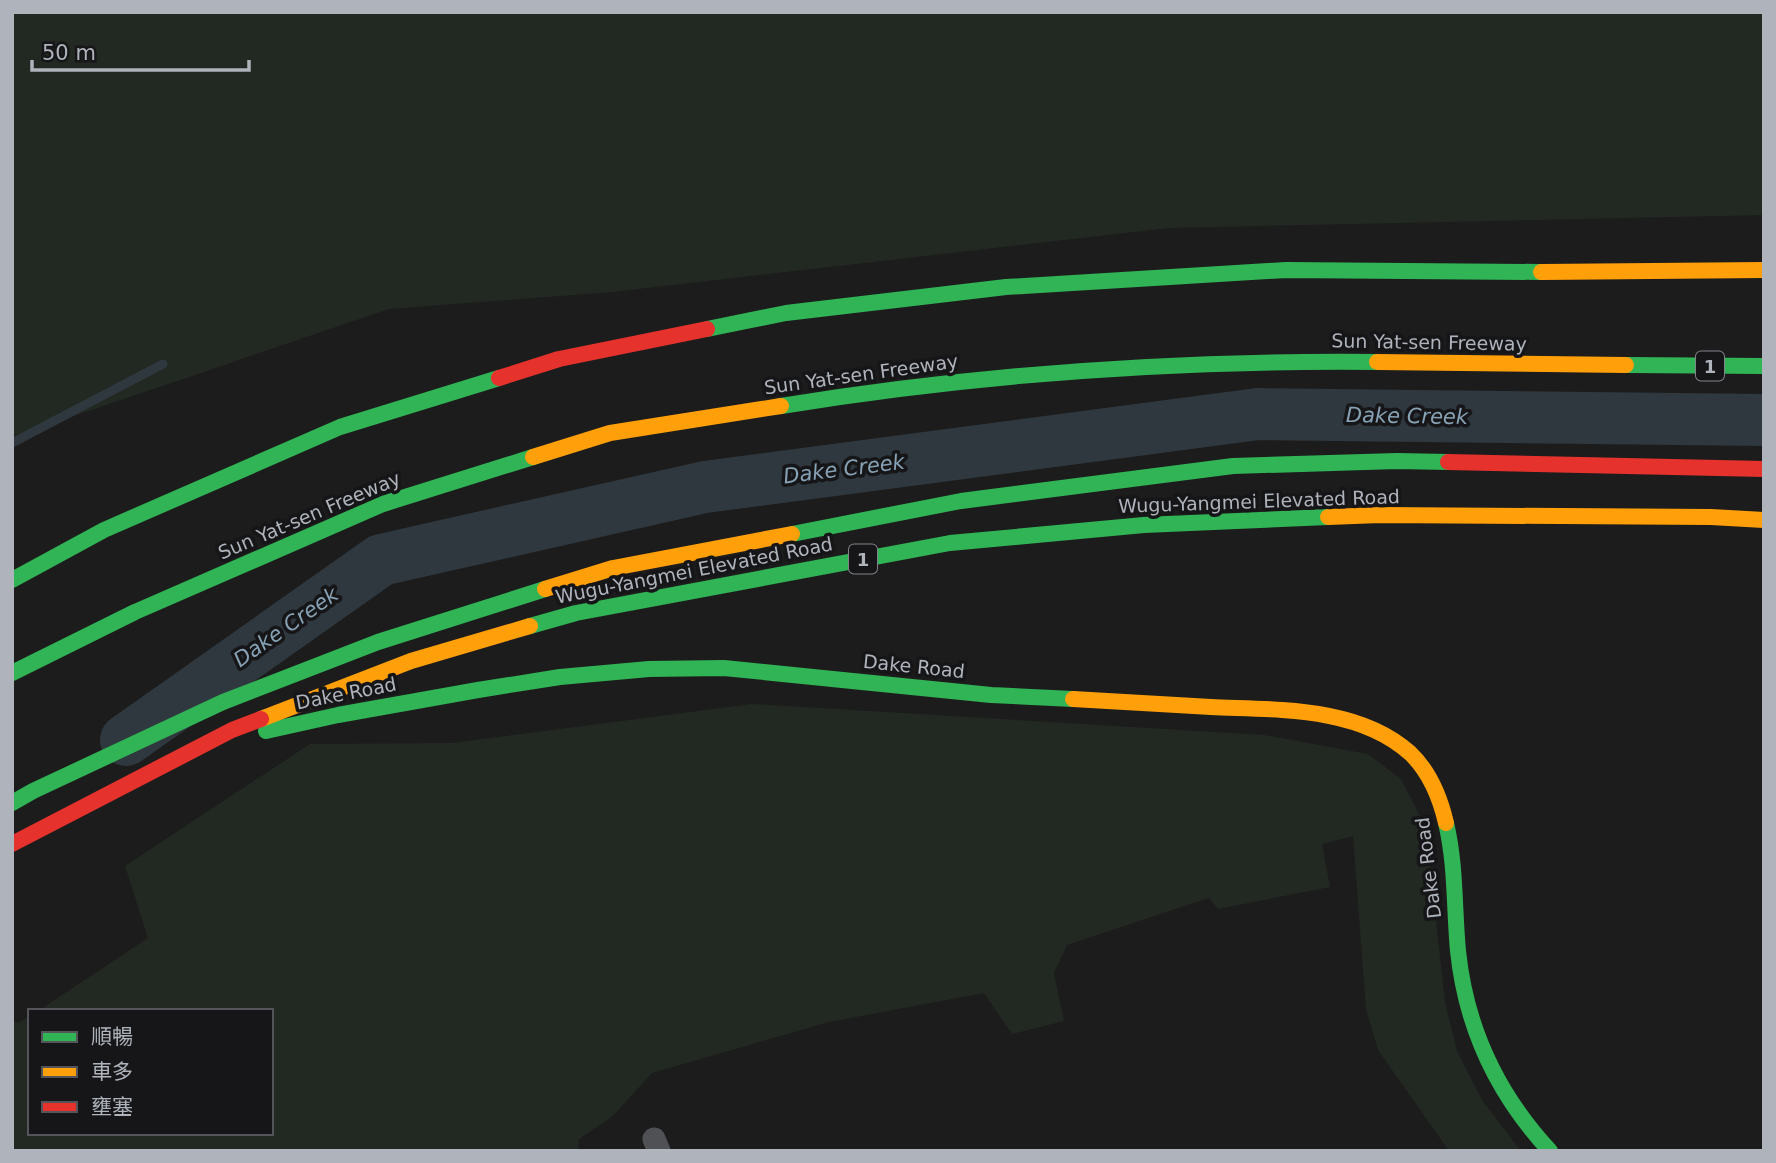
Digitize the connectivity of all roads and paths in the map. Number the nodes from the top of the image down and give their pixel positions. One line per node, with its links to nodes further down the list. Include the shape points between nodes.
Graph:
1 (1764, 270): 5 (main road, via 1286,270 1006,288 786,313 559,359 340,427 104,530)
2 (1764, 366): 6 (main road, Sun Yat-sen Freeway / 1, via 1270,361 1032,373 803,402 610,433 383,504 135,612)
3 (1764, 469): 7 (main road, Wugu-Yangmei Elevated Road / 1, via 1397,461 1233,466 961,501 613,568 378,642 223,702)
4 (1764, 520): 8 (main road, Wugu-Yangmei Elevated Road / 1, via 1380,515 1144,525 950,542 576,613 411,661 232,730)
5 (12, 580)
6 (12, 673)
7 (12, 803)
8 (15, 852): 9 (main road, Dake Road, via 230,743 269,730 560,677 724,668 991,695 1304,712 1352,722 1393,740 1422,766 1441,802 1449,841 1466,1007 1509,1100)
9 (1550, 1151)

